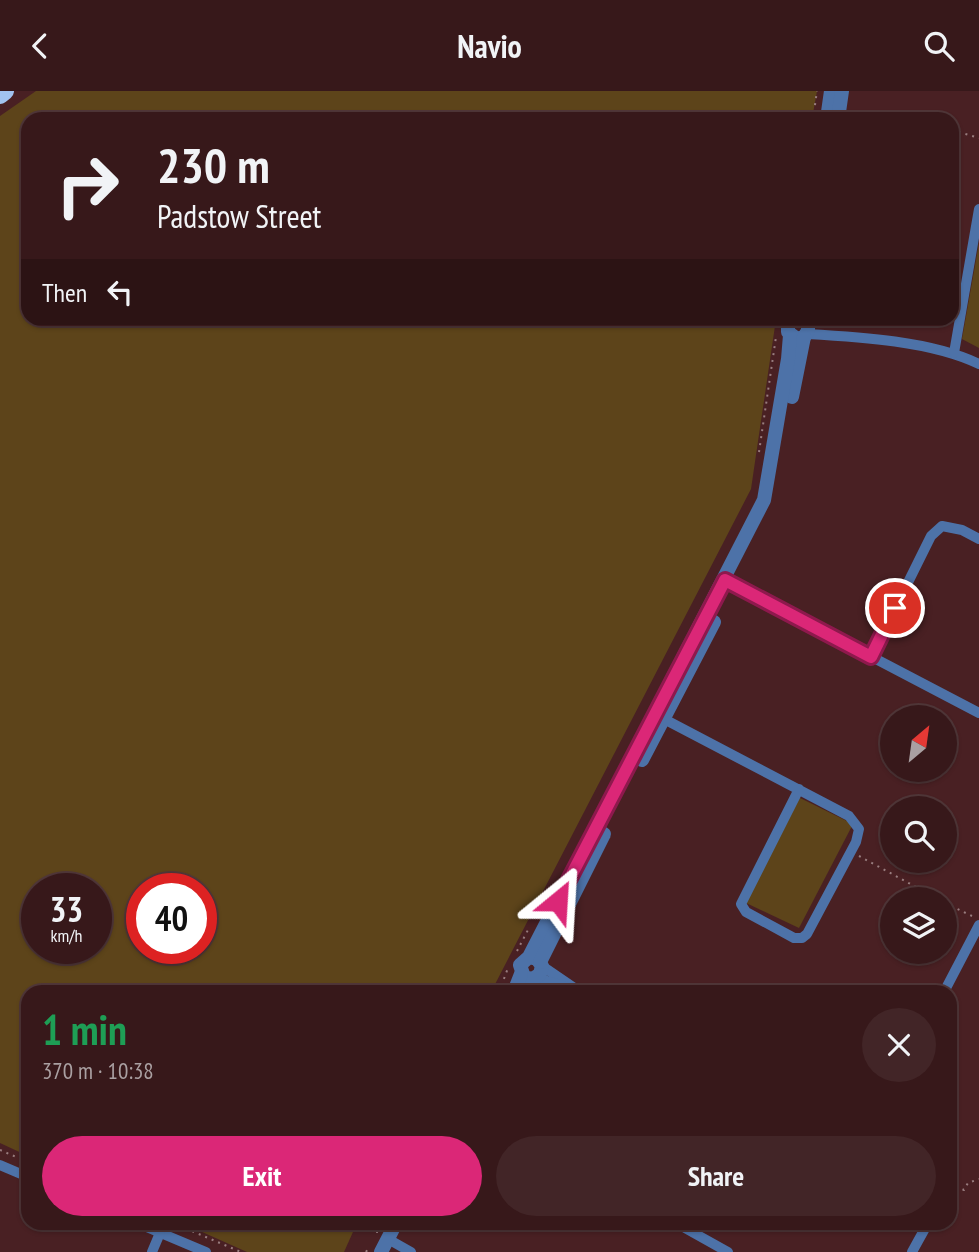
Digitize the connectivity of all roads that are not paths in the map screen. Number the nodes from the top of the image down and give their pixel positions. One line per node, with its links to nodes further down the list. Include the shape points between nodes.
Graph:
1 (5, 91): 4 (highway)
2 (831, 91): 5 (street)
3 (842, 91): 6 (street)
4 (0, 95)
5 (828, 112)
6 (839, 112)
7 (979, 209): 8 (street)
8 (959, 324)
9 (798, 326): 15 (street, via 776,493)
10 (802, 326): 12 (street)
11 (959, 326): 12 (street)
12 (954, 353): 13 (street)
13 (979, 364)
14 (979, 539): 16 (street, via 942,526 931,536)
15 (729, 582): 16 (street); 18 (street)
16 (871, 657): 17 (street)
17 (979, 713)
18 (660, 716): 19 (street); 21 (street)
19 (799, 789): 19 (street, via 849,816 859,829 807,933 794,938 741,904)
20 (979, 922): 25 (street)
21 (531, 967): 22 (street); 23 (street); 24 (street)
22 (519, 985)
23 (526, 985)
24 (566, 985)
25 (948, 985)
26 (0, 1165): 27 (street)
27 (21, 1174)
28 (153, 1230): 32 (street)
29 (398, 1230): 33 (street)
30 (688, 1230): 37 (street)
31 (924, 1230): 38 (street)
32 (160, 1233): 34 (street); 35 (street)
33 (384, 1244): 36 (street)
34 (152, 1252)
35 (206, 1252)
36 (411, 1252)
37 (727, 1252)
38 (912, 1252)

